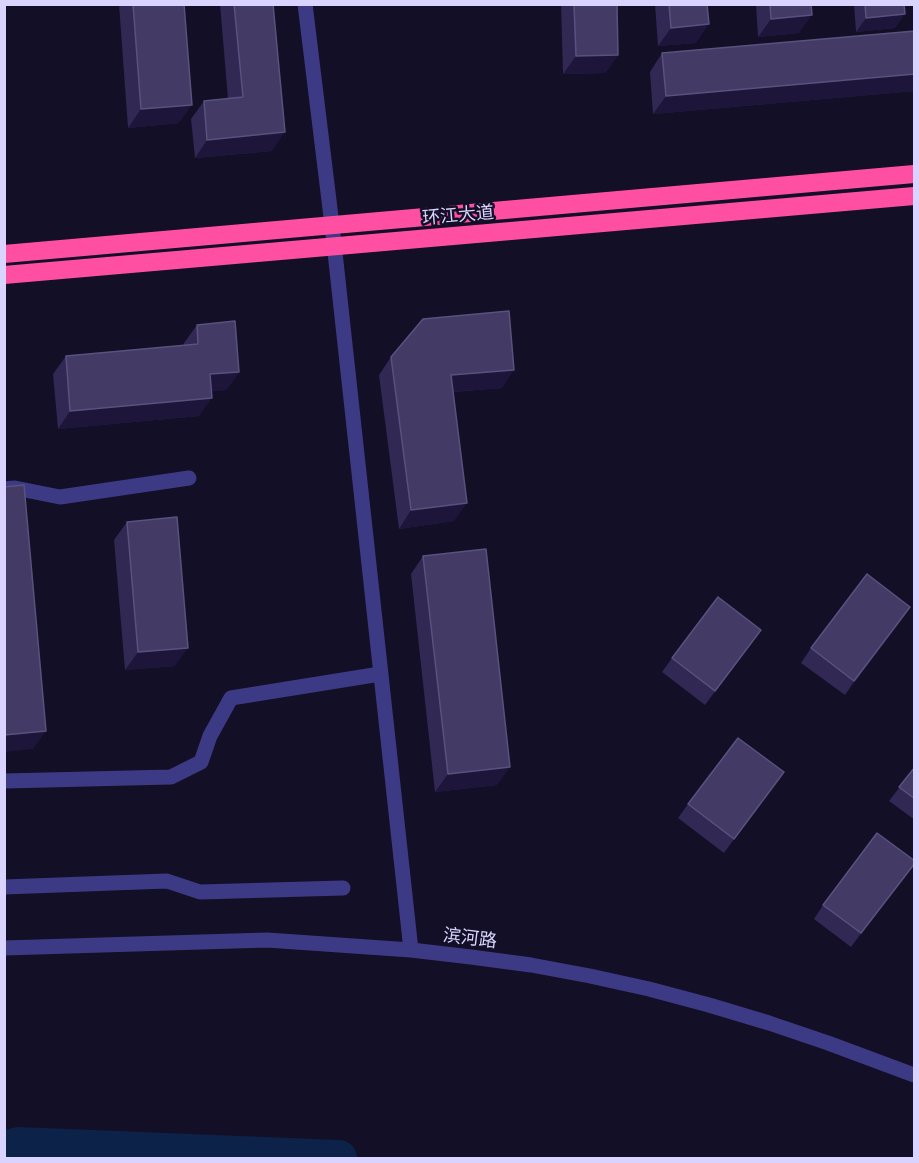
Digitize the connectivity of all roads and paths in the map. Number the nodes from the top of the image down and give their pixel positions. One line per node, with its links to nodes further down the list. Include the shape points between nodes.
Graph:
1 (305, 4): 4 (street)
2 (915, 174): 4 (highway, 环江大道)
3 (915, 196): 5 (highway, 环江大道)
4 (332, 225): 5 (street); 6 (highway, 环江大道)
5 (334, 247): 7 (highway, 环江大道); 10 (street)
6 (4, 254)
7 (4, 275)
8 (189, 478): 9 (street, via 60,497)
9 (4, 489)
10 (380, 674): 11 (street, via 231,698 201,762 171,777); 15 (street)
11 (4, 781)
12 (4, 887): 13 (street, via 167,881 200,892)
13 (343, 888)
14 (4, 948): 15 (street, 滨河路, via 267,940)
15 (411, 951): 16 (street, 滨河路, via 531,965 649,989 769,1023)
16 (915, 1075)

